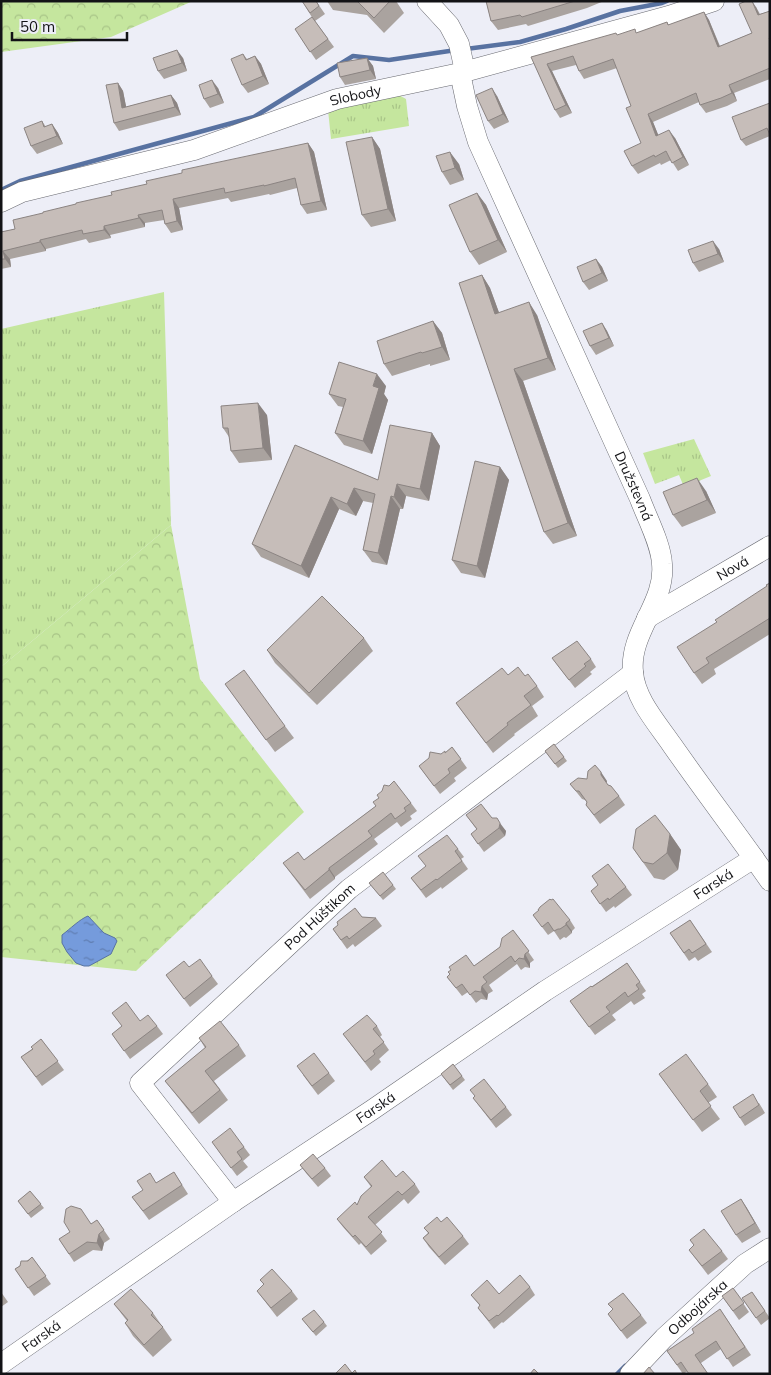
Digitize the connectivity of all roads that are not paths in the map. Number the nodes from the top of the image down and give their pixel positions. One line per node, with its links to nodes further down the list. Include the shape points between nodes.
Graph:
1 (427, 1): 3 (street, Družstevná, via 449,25)
2 (714, 1): 3 (street, Slobody, via 669,16)
3 (462, 61): 4 (street, Slobody, via 337,99 194,150 22,192); 6 (street, Družstevná, via 467,106 478,142 640,499 661,554)
4 (1, 202)
5 (770, 546): 7 (street, Nová)
6 (662, 572): 7 (street); 8 (street, Družstevná)
7 (694, 590): 8 (street, Nová)
8 (647, 618): 9 (street, Družstevná, via 633,656)
9 (633, 673): 10 (street, Družstevná, via 645,705); 12 (street, Pod Húštikom, via 349,889 140,1084)
10 (754, 858): 11 (street, Družstevná); 12 (street, Farská, via 545,991)
11 (770, 881)
12 (233, 1202): 14 (street, Farská)
13 (770, 1248): 15 (street, Odbojárska, via 745,1264 664,1338)
14 (1, 1364)
15 (630, 1374)

